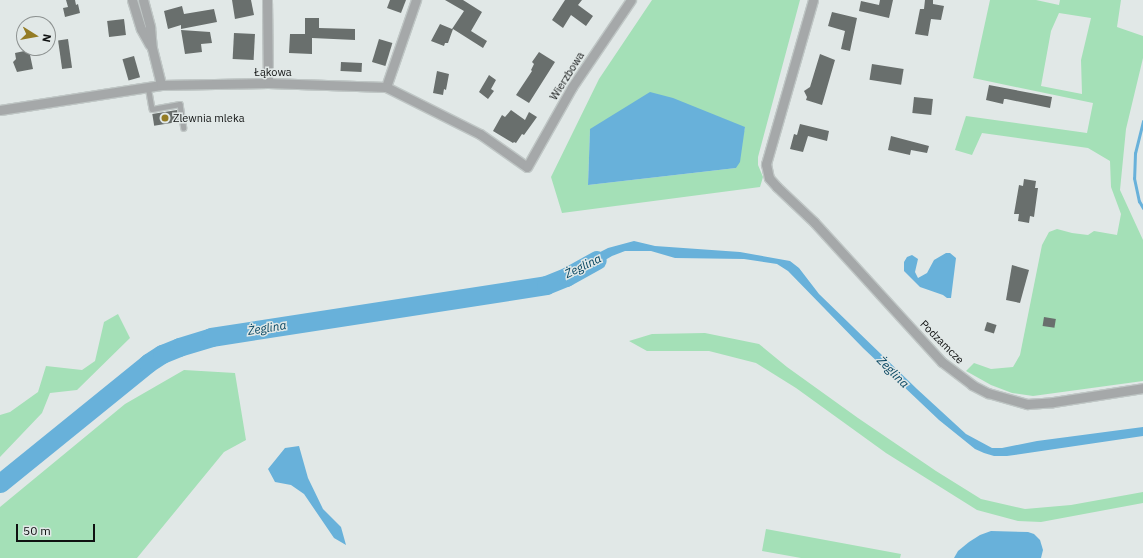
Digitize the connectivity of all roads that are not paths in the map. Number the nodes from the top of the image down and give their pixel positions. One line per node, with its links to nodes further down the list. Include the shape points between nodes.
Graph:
1 (132, 0): 7 (street, via 140,29)
2 (143, 0): 7 (street)
3 (267, 0): 8 (street)
4 (416, 0): 11 (street)
5 (631, 0): 14 (street, Wierzbowa, via 572,88)
6 (813, 0): 15 (street, Podzamcze, via 766,164 769,178 814,222 942,362 972,385 988,393 1028,404)
7 (152, 48): 9 (street)
8 (268, 83): 9 (street, Łąkowa); 11 (street, Łąkowa)
9 (161, 84): 10 (street, Łąkowa)
10 (148, 86): 12 (street, Łąkowa); 13 (lane, via 152,109 180,104)
11 (386, 87): 14 (street, Łąkowa, via 480,134)
12 (0, 110)
13 (184, 128)
14 (527, 166)
15 (1143, 388)

